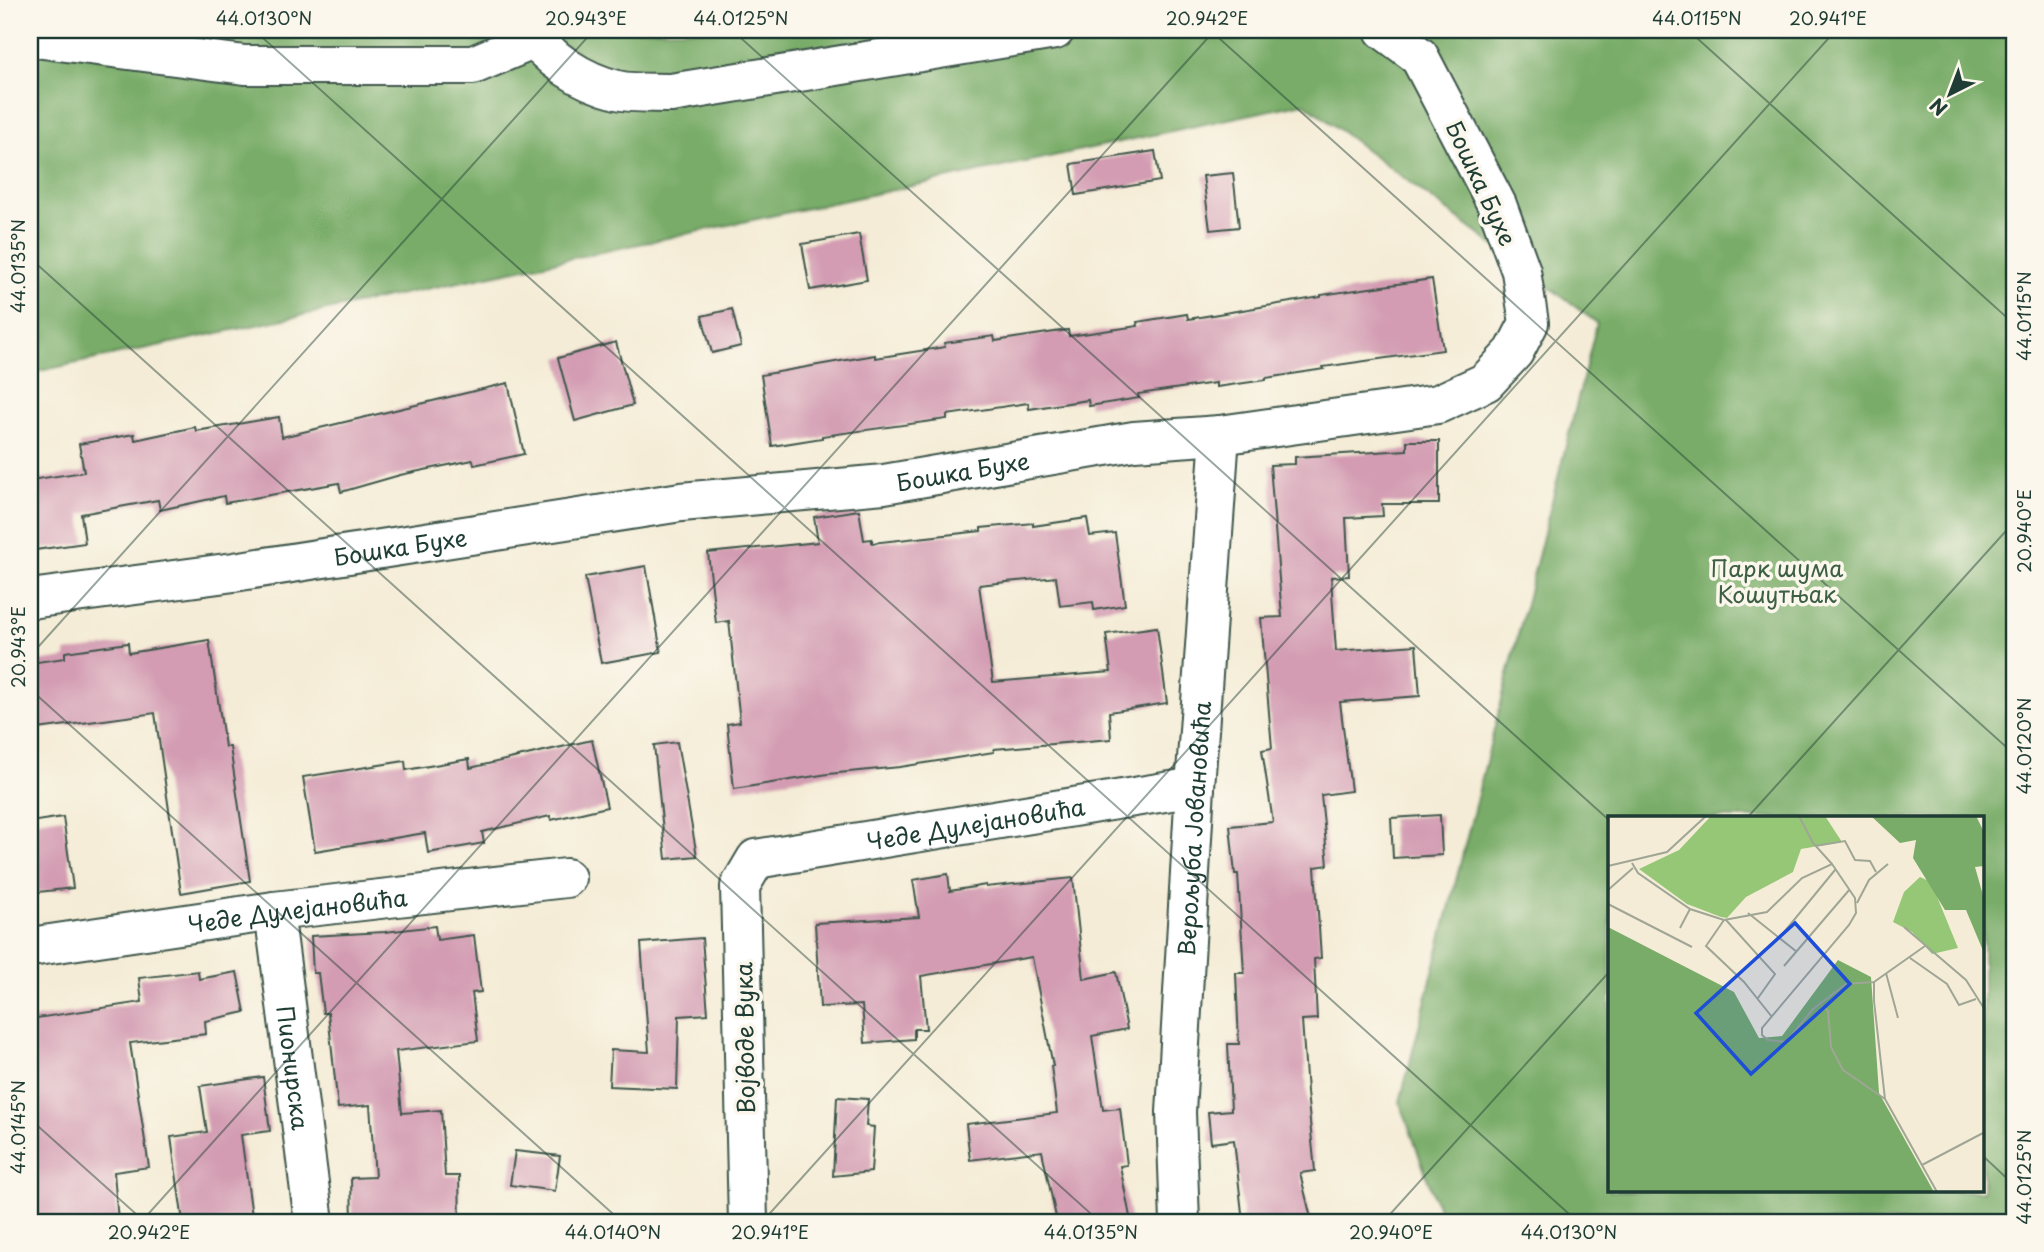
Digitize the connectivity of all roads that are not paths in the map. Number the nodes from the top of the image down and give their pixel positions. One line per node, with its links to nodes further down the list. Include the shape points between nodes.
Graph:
1 (1055, 30): 4 (street, via 671,93 618,90 569,71)
2 (1384, 30): 5 (street, Бошка Бухе, via 1419,56 1497,205 1521,271 1529,323 1514,352 1486,382 1438,404)
3 (30, 31): 4 (street, via 43,39 245,65 473,65)
4 (532, 34)
5 (1220, 435): 6 (street, Бошка Бухе, via 1134,441 884,484 681,502); 7 (street, Верољуба Јовановића)
6 (30, 599)
7 (1195, 788): 8 (street, Чеде Дулејановића); 14 (street, Верољуба Јовановића, via 1176,1112)
8 (756, 859): 13 (street, Војводе Вука, via 740,886)
9 (566, 878): 10 (street, Чеде Дулејановића)
10 (274, 911): 11 (street, Чеде Дулејановића); 12 (street, Пионирска)
11 (30, 947)
12 (314, 1222)
13 (748, 1222)
14 (1180, 1222)

